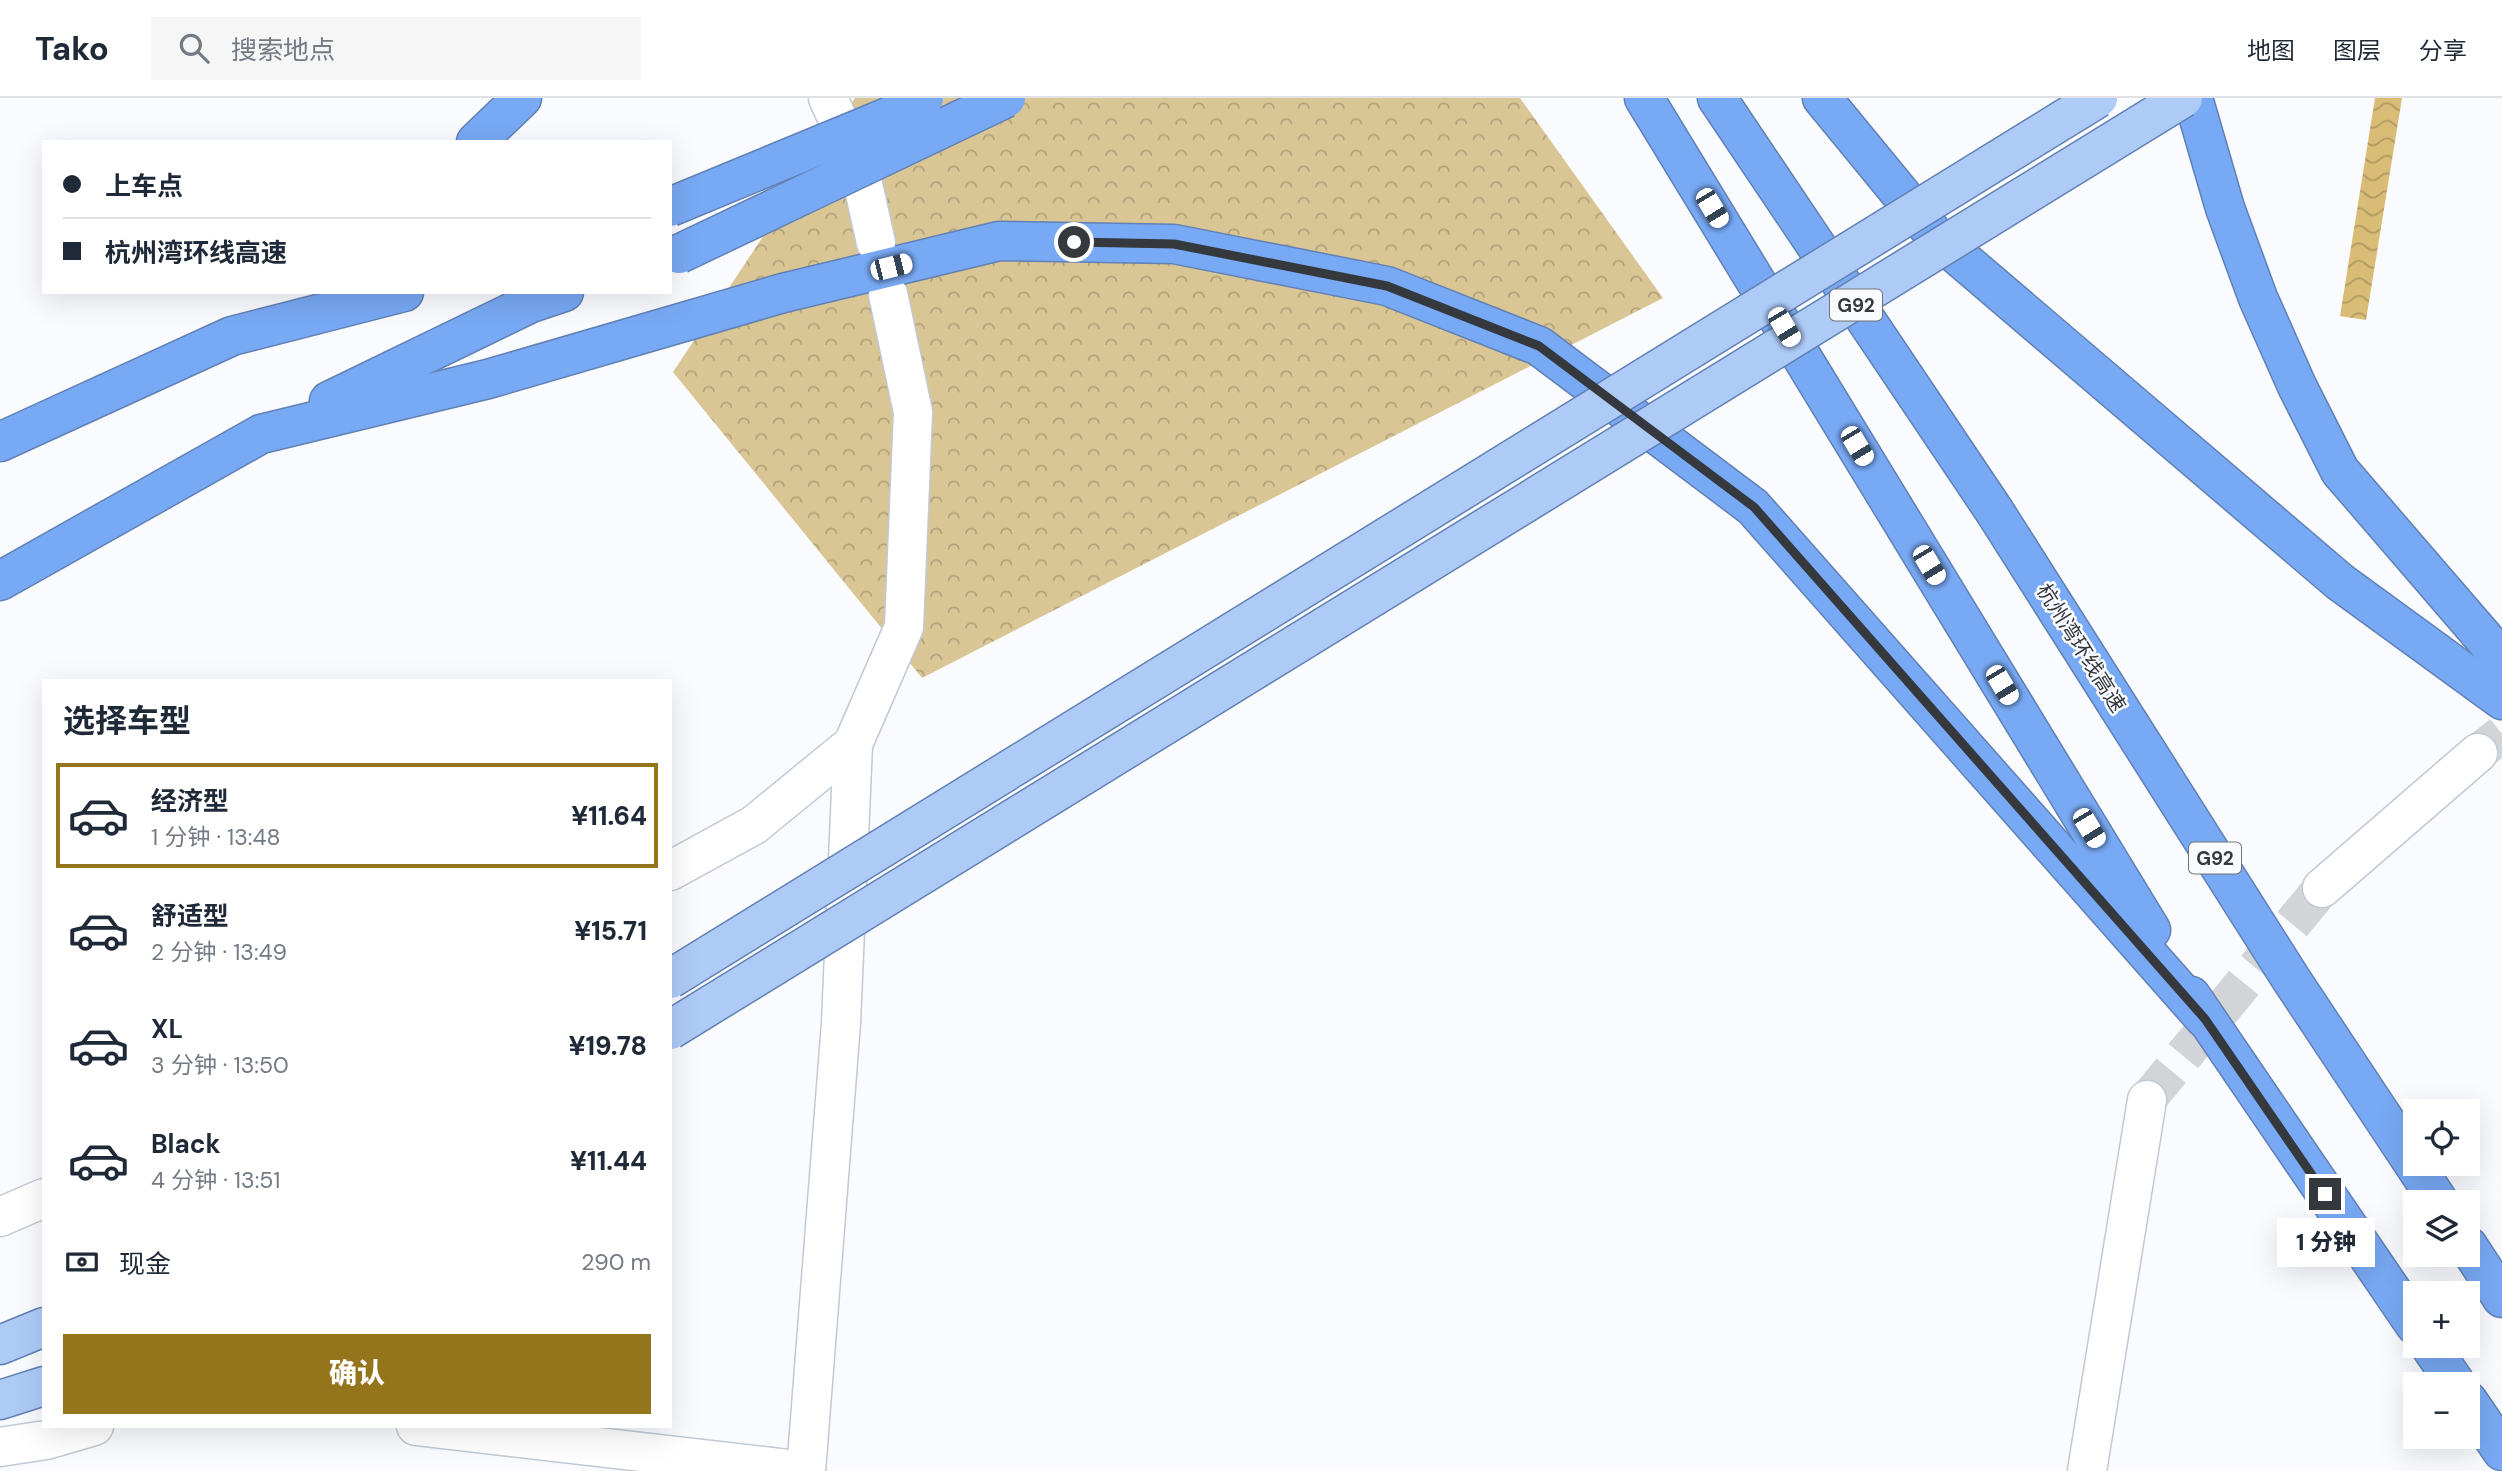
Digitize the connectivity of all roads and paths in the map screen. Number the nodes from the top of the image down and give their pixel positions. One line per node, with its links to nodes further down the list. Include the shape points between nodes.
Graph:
1 (522, 98): 11 (highway)
2 (828, 98): 13 (street, via 859,166)
3 (924, 98): 12 (highway, bridge)
4 (1006, 98): 14 (highway, bridge)
5 (1644, 98): 30 (highway)
6 (1717, 98): 33 (highway, 杭州湾环线高速 / G92, via 1995,512 2291,979)
7 (1822, 98): 24 (highway, via 1937,238 2340,582)
8 (2098, 98): 29 (main road, bridge)
9 (2183, 98): 31 (main road, bridge)
10 (2193, 98): 23 (highway, via 2225,208 2258,298 2340,471)
11 (478, 140)
12 (672, 206)
13 (876, 243)
14 (675, 256)
15 (284, 294): 19 (highway)
16 (396, 294): 19 (highway)
17 (558, 294): 20 (highway)
18 (888, 294): 25 (street, via 914,412 904,628)
19 (232, 336): 21 (highway)
20 (261, 434): 22 (highway); 30 (highway, via 488,379 783,293 999,241 1174,244 1387,286 1539,346 1754,507)
21 (0, 442)
22 (0, 581)
23 (2502, 659)
24 (2502, 701)
25 (853, 744): 27 (street, via 754,825); 48 (street, via 841,1023)
26 (2478, 753): 28 (street)
27 (672, 870)
28 (2322, 888)
29 (672, 978)
30 (2205, 1019): 38 (highway)
31 (672, 1029)
32 (2147, 1100): 49 (street)
33 (2431, 1190)
34 (42, 1199): 35 (street)
35 (0, 1217)
36 (2480, 1264): 37 (highway)
37 (2502, 1298)
38 (2403, 1308)
39 (42, 1328): 40 (main road)
40 (0, 1345)
41 (42, 1387): 42 (main road)
42 (0, 1400)
43 (2480, 1419): 47 (highway)
44 (87, 1428): 46 (street)
45 (433, 1428): 48 (street)
46 (0, 1447)
47 (2502, 1451)
48 (806, 1471)
49 (2087, 1471)

